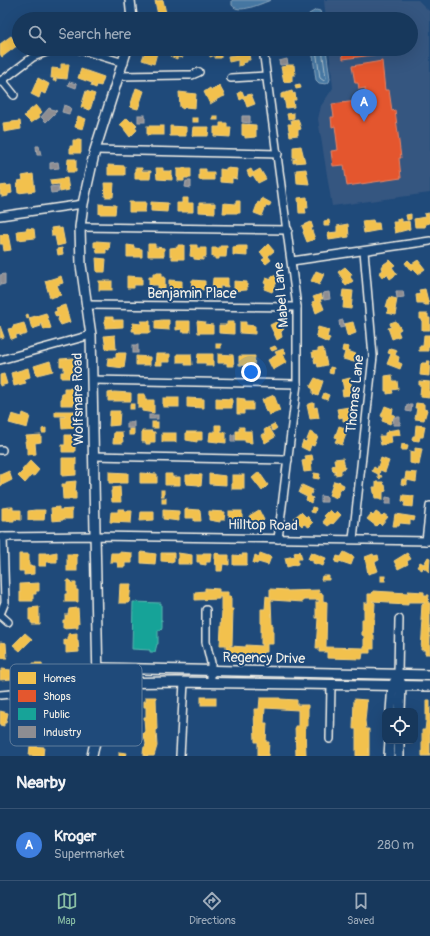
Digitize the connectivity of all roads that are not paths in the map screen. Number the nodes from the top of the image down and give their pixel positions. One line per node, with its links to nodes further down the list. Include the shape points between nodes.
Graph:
1 (130, 0): 2 (street)
2 (131, 12)
3 (36, 56): 12 (street)
4 (99, 56): 7 (street)
5 (126, 56): 7 (street, Wolfsnare Road)
6 (264, 56): 10 (street, Mabel Lane)
7 (124, 64): 9 (street, Wolfsnare Road)
8 (198, 72): 9 (street, via 184,76)
9 (120, 76): 14 (street, Wolfsnare Road)
10 (266, 76): 11 (street); 15 (street, Mabel Lane)
11 (231, 78)
12 (1, 81): 13 (street)
13 (14, 95)
14 (95, 150): 15 (street); 16 (street, Wolfsnare Road)
15 (278, 154): 19 (street, Mabel Lane)
16 (83, 204): 17 (street); 18 (street, Wolfsnare Road)
17 (0, 216)
18 (80, 227): 19 (street); 23 (street, Wolfsnare Road)
19 (288, 230): 22 (street, Mabel Lane)
20 (430, 241): 21 (street)
21 (364, 250): 22 (street); 35 (street, Thomas Lane, via 374,356)
22 (292, 261): 24 (street, Mabel Lane)
23 (86, 305): 24 (street, Benjamin Place); 25 (street, Wolfsnare Road)
24 (298, 307): 28 (street, Mabel Lane)
25 (90, 335): 26 (street); 27 (street, Wolfsnare Road)
26 (0, 360)
27 (92, 380): 28 (street); 29 (street, Wolfsnare Road)
28 (297, 384): 30 (street, Mabel Lane)
29 (94, 456): 30 (street); 32 (street, Wolfsnare Road)
30 (288, 460): 34 (street, Mabel Lane)
31 (430, 506): 36 (street)
32 (95, 536): 33 (street, Hilltop Road); 34 (street, Hilltop Road); 41 (street, Wolfsnare Road)
33 (2, 537): 38 (street, via 5,602)
34 (278, 539): 35 (street, Hilltop Road)
35 (353, 539): 36 (street, Hilltop Road)
36 (428, 541)
37 (206, 610): 44 (street, via 206,642)
38 (0, 614): 40 (street)
39 (399, 619): 46 (street)
40 (8, 622)
41 (97, 664)
42 (142, 669): 43 (street, Regency Drive)
43 (176, 670): 44 (street, Regency Drive); 49 (street)
44 (211, 671): 45 (street, Regency Drive); 50 (street)
45 (294, 673): 46 (street, Regency Drive); 51 (street)
46 (398, 674): 47 (street, Regency Drive); 53 (street)
47 (430, 675)
48 (142, 682): 49 (street, Regency Drive)
49 (180, 682): 50 (street, Regency Drive); 64 (street)
50 (211, 683): 51 (street, Regency Drive)
51 (294, 684): 52 (street, Regency Drive)
52 (331, 685): 53 (street, Regency Drive); 59 (street)
53 (397, 685): 54 (street, Regency Drive); 57 (street); 58 (street)
54 (430, 686)
55 (10, 694): 56 (street)
56 (0, 695)
57 (392, 708)
58 (400, 708)
59 (330, 739)
60 (390, 744): 65 (street)
61 (399, 744): 66 (street)
62 (94, 746): 63 (street, Wolfsnare Road)
63 (92, 756)
64 (180, 756)
65 (389, 756)
66 (399, 756)

